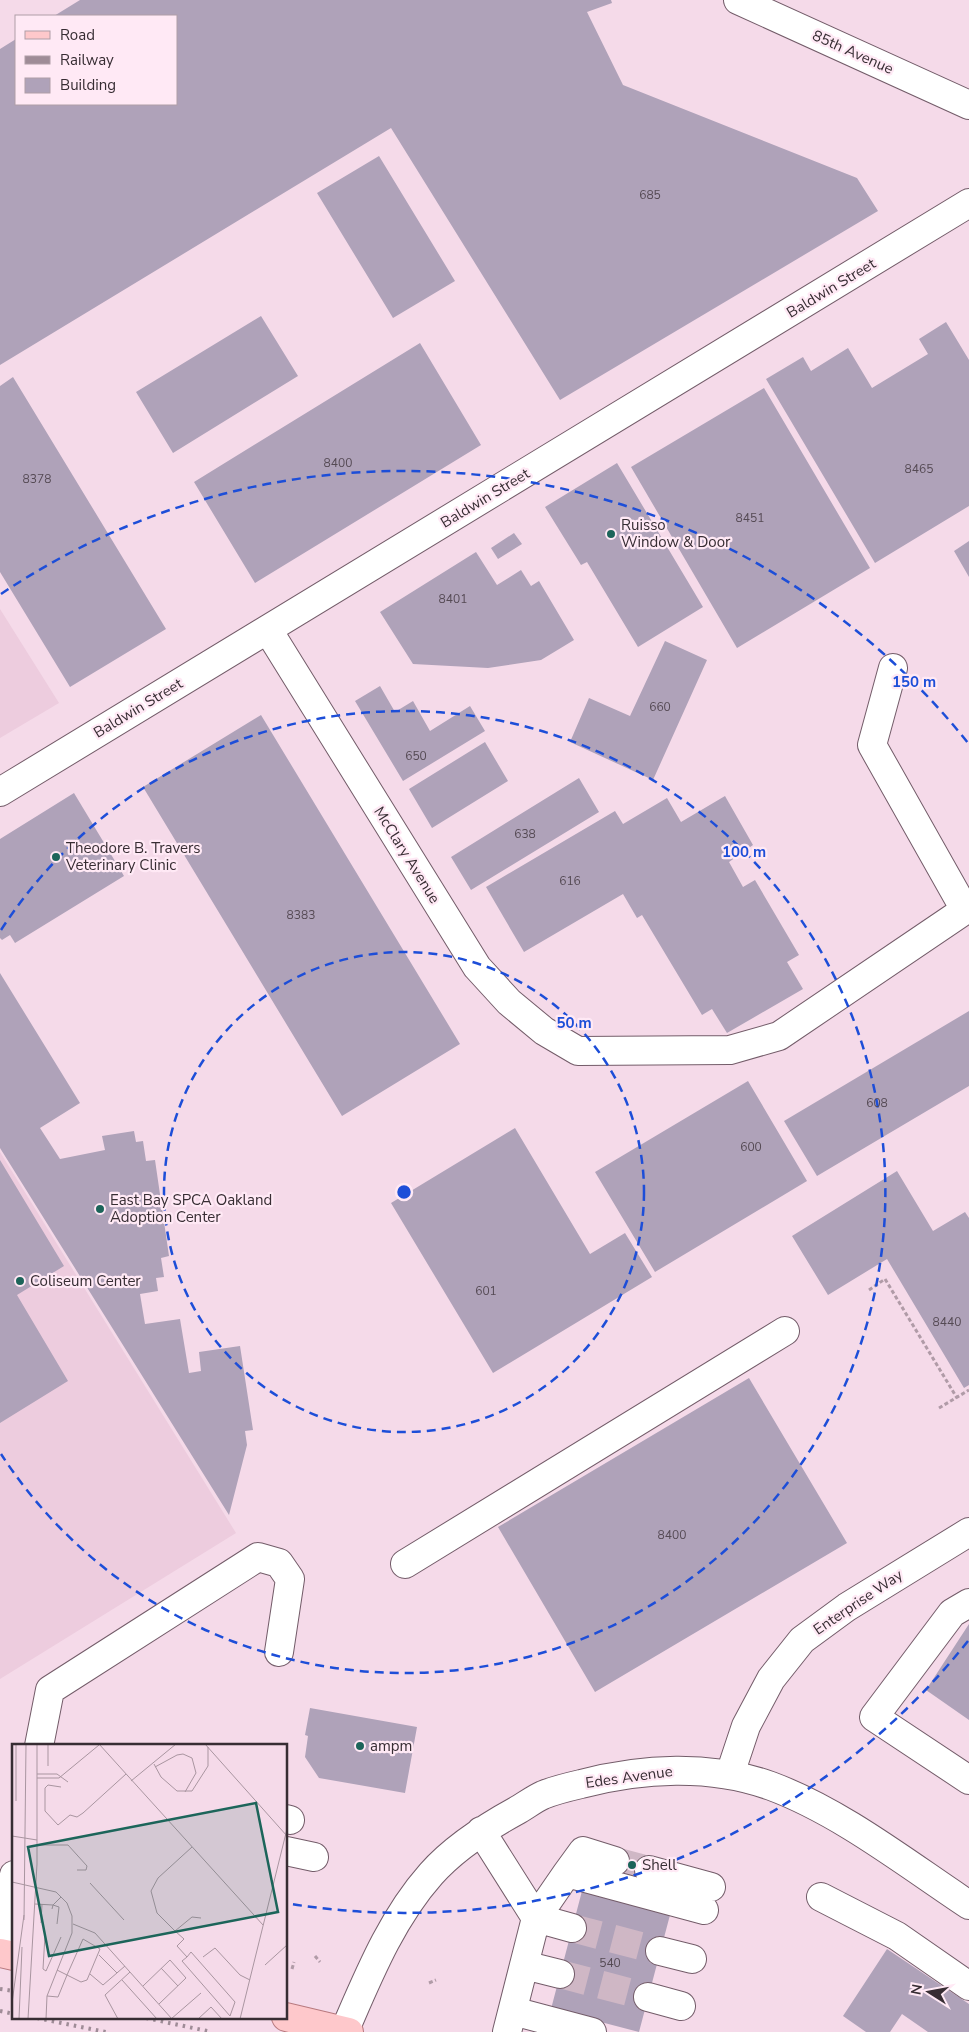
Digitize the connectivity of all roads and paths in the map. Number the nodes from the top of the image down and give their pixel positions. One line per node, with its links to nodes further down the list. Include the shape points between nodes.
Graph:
1 (738, 0): 2 (street, 85th Avenue)
2 (969, 105)
3 (969, 203): 4 (street, Baldwin Street)
4 (268, 630): 6 (street, Baldwin Street); 7 (street, McClary Avenue, via 477,967 508,1002 544,1031 578,1051 730,1050 779,1036)
5 (893, 668): 7 (street, via 872,745)
6 (0, 792)
7 (967, 908)
8 (869, 1290): 11 (path, via 885,1279)
9 (785, 1332): 14 (street)
10 (969, 1390): 11 (path)
11 (957, 1398): 12 (path)
12 (939, 1408)
13 (969, 1532): 18 (street, Enterprise Way, via 847,1607 802,1640 771,1679 746,1726)
14 (405, 1564)
15 (969, 1603): 19 (street, via 952,1613 874,1717)
16 (279, 1652): 17 (street, via 290,1579 279,1563 258,1557 50,1690)
17 (39, 1744)
18 (730, 1774): 20 (street, Edes Avenue, via 663,1770 602,1778 543,1795); 28 (street, Edes Avenue, via 770,1785 811,1803)
19 (969, 1780)
20 (481, 1831): 29 (street); 47 (street, Edes Avenue, via 432,1873 412,1898 382,1947)
21 (288, 1851): 22 (street)
22 (314, 1857)
23 (615, 1861): 25 (street, via 583,1851)
24 (649, 1870): 25 (street, via 708,1899)
25 (567, 1873): 29 (street)
26 (12, 1885): 31 (street)
27 (821, 1897): 42 (street, via 898,1936)
28 (969, 1905)
29 (536, 1918): 30 (street); 37 (street)
30 (572, 1928)
31 (0, 1945)
32 (660, 1951): 34 (street)
33 (315, 1956): 36 (path)
34 (692, 1960)
35 (294, 1962): 38 (path)
36 (320, 1962)
37 (524, 1965): 39 (street); 46 (street)
38 (292, 1969)
39 (560, 1974)
40 (436, 1980): 41 (path)
41 (429, 1982)
42 (969, 1986)
43 (648, 1997): 44 (street)
44 (681, 2006)
45 (288, 2018): 47 (main road)
46 (510, 2021): 48 (street)
47 (346, 2032)
48 (592, 2032)

